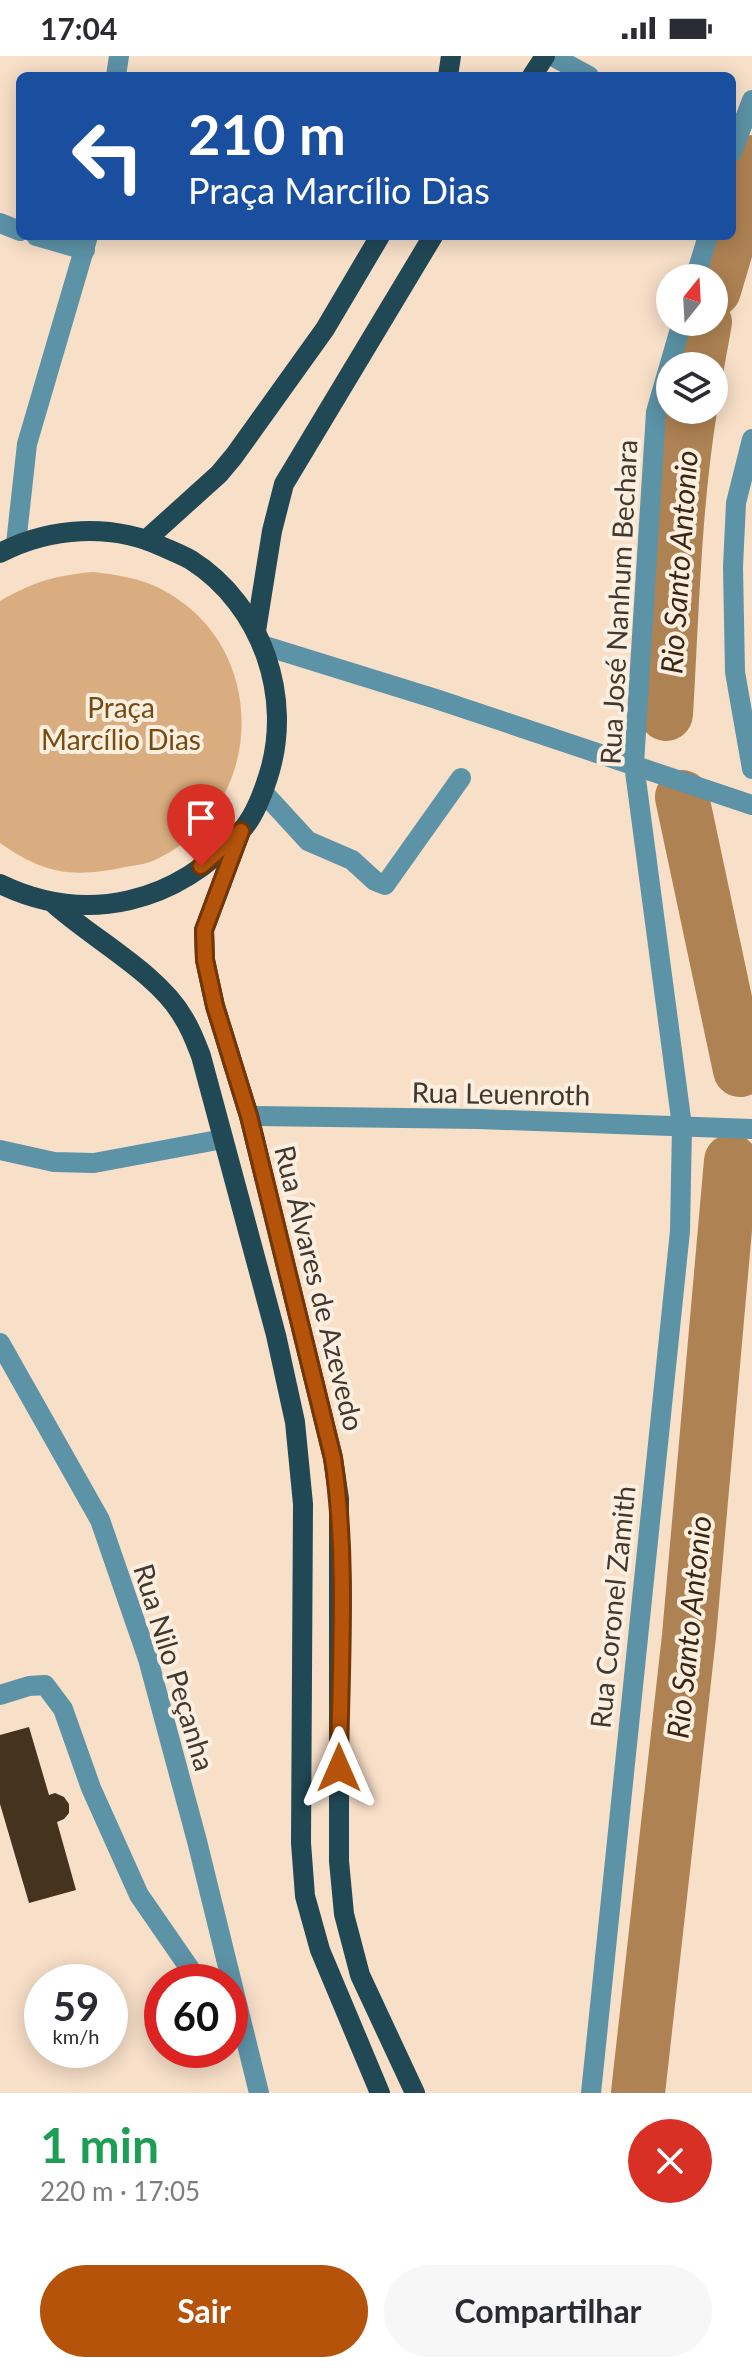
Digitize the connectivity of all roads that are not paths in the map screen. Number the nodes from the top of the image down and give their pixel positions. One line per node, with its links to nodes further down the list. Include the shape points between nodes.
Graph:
1 (552, 56): 2 (street)
2 (582, 72)
3 (752, 100): 4 (street)
4 (736, 142)
5 (65, 240): 9 (street)
6 (378, 240): 13 (main road, via 325,329 234,456)
7 (431, 240): 15 (main road, via 284,484 272,531)
8 (707, 240): 10 (street)
9 (87, 243): 14 (street, via 27,444)
10 (699, 264)
11 (678, 336): 16 (street, Rua José Nanhum Bechara, via 656,412)
12 (752, 439): 17 (street, via 736,503 733,567 735,672)
13 (147, 539): 14 (main road, via 103,531 59,532); 15 (main road, via 191,560 228,592)
14 (8, 549)
15 (259, 638): 16 (street); 19 (main road, via 272,670 278,732)
16 (634, 764): 20 (street); 25 (street, Rua José Nanhum Bechara)
17 (752, 769)
18 (461, 778): 19 (street, via 385,885 352,860 308,841)
19 (263, 792): 21 (main road)
20 (752, 805)
21 (241, 831): 23 (main road, via 168,888 106,905); 24 (main road, Rua Álvares de Azevedo, via 207,919 204,945 215,1006)
22 (0, 884): 23 (main road)
23 (53, 903): 27 (main road, Rua Álvares de Azevedo, via 161,989 183,1015 201,1056)
24 (249, 1116): 25 (street, Rua Leuenroth); 36 (main road, Rua Álvares de Azevedo, via 339,1499 339,1861 344,1914 360,1975)
25 (682, 1126): 26 (street, Rua Leuenroth); 37 (street, Rua Coronel Zamith, via 680,1231)
26 (752, 1129)
27 (223, 1139): 28 (street, via 94,1163 54,1162); 35 (main road, Rua Álvares de Azevedo, via 295,1422 303,1504 305,1896 320,1950)
28 (0, 1150)
29 (0, 1343): 32 (street, Rua Nilo Peçanha, via 100,1520 148,1659)
30 (0, 1695): 31 (street, via 45,1685 63,1709 139,1895)
31 (187, 1964)
32 (223, 1964)
33 (248, 2058): 34 (street, Rua Nilo Peçanha)
34 (259, 2093)
35 (380, 2093)
36 (415, 2093)
37 (591, 2093)

